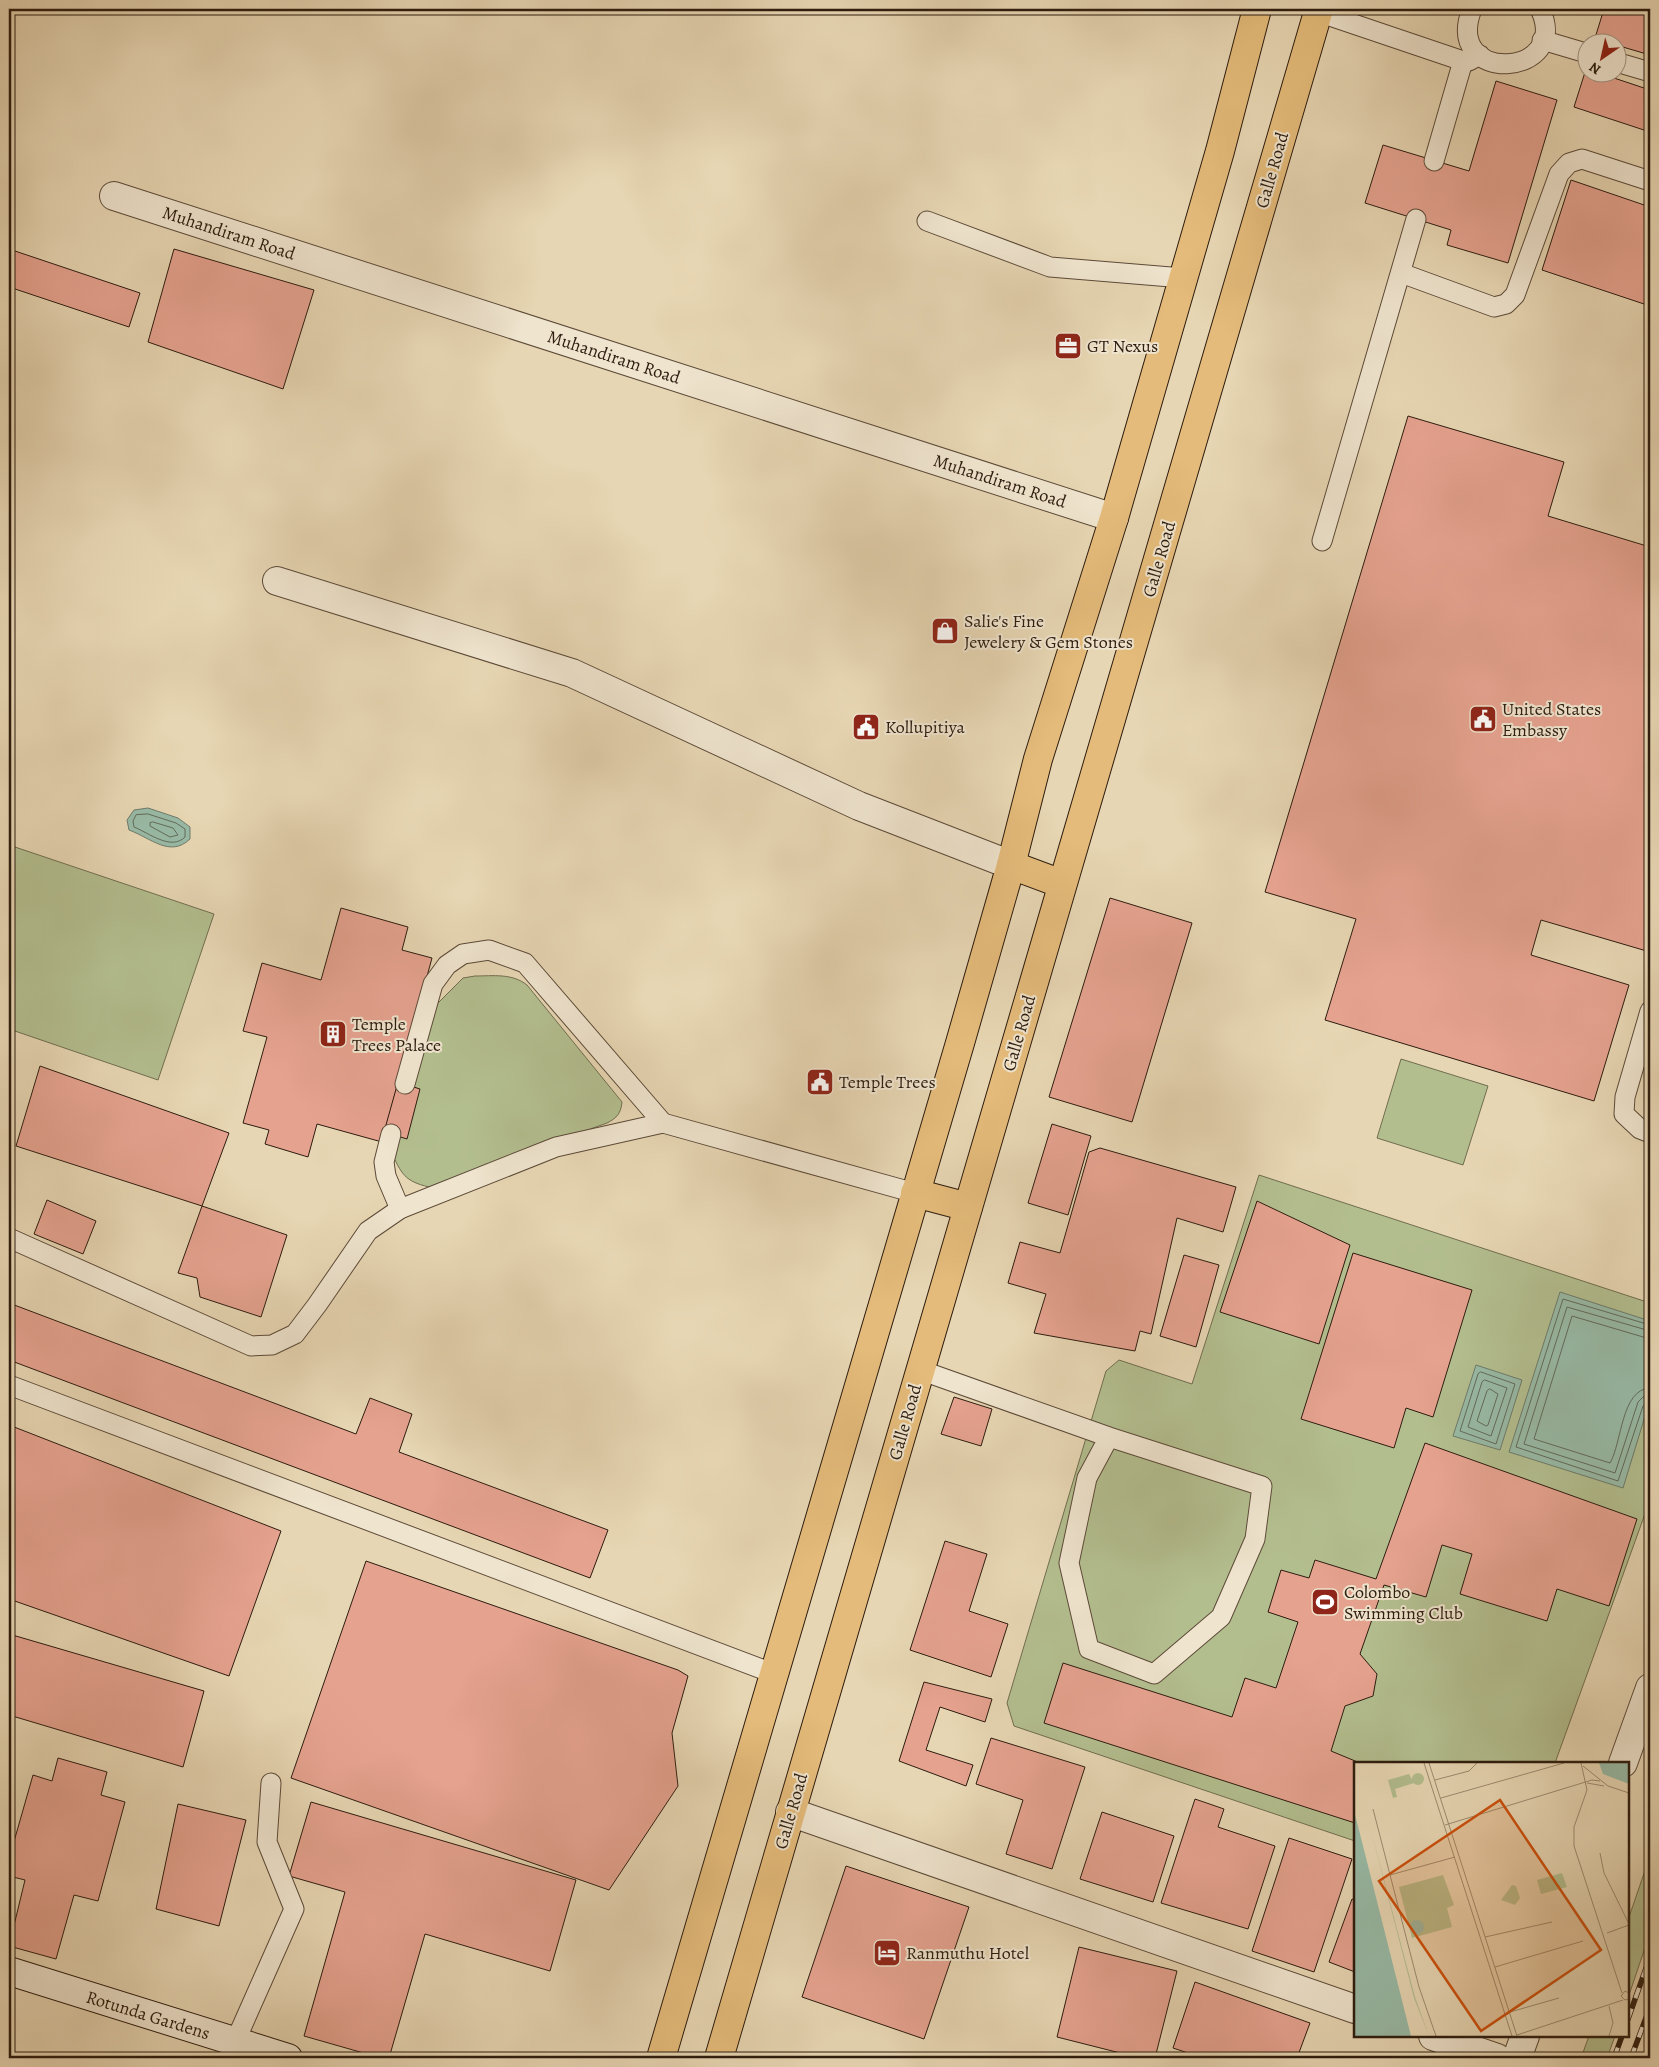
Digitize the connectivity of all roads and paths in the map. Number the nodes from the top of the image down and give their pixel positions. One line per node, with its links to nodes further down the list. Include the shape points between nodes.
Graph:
1 (1257, 9): 16 (highway)
2 (1472, 9): 7 (lane, via 1467,35 1474,49)
3 (1540, 9): 5 (lane, via 1544,19)
4 (1318, 10): 7 (lane); 21 (highway, Galle Road, via 1104,750)
5 (1542, 40): 6 (lane); 7 (lane, via 1528,59 1514,65)
6 (1576, 50)
7 (1471, 58): 10 (lane)
8 (1626, 65): 9 (lane)
9 (1650, 72)
10 (1434, 160)
11 (1650, 181): 15 (lane, via 1582,159 1569,163 1559,174 1516,295 1506,304 1494,307)
12 (114, 196): 17 (street, Muhandiram Road)
13 (1416, 219): 15 (lane)
14 (927, 221): 16 (lane, via 1050,267)
15 (1401, 273): 18 (lane)
16 (1183, 278): 17 (highway)
17 (1114, 518): 20 (highway, via 1038,759)
18 (1322, 541)
19 (277, 581): 20 (street, via 572,673 859,806)
20 (1012, 865): 21 (highway); 27 (highway)
21 (1062, 884): 28 (highway, Galle Road)
22 (1650, 1011): 25 (lane, via 1625,1097 1624,1114 1640,1129)
23 (405, 1084): 24 (lane, via 433,984 447,965 463,954 489,950 525,963)
24 (663, 1123): 27 (lane); 29 (lane, via 556,1148)
25 (1650, 1133)
26 (391, 1134): 29 (lane, via 384,1162 386,1176)
27 (915, 1193): 28 (highway); 34 (highway)
28 (968, 1207): 31 (highway, Galle Road)
29 (400, 1209): 30 (lane, via 368,1231 294,1334 272,1345 251,1346)
30 (9, 1238)
31 (920, 1370): 33 (lane); 38 (highway, Galle Road)
32 (9, 1384): 34 (lane)
33 (1109, 1436): 33 (lane, via 1262,1486 1255,1539 1221,1617 1154,1674 1088,1649 1069,1564 1087,1478)
34 (775, 1674): 45 (highway)
35 (1650, 1688): 36 (street)
36 (1624, 1762)
37 (270, 1783): 43 (lane, via 267,1842 294,1909)
38 (790, 1812): 40 (street); 46 (highway, Galle Road)
39 (9, 1971): 43 (street, Rotunda Gardens)
40 (1354, 2009)
41 (1435, 2037): 47 (street)
42 (1525, 2037): 48 (street)
43 (235, 2042): 44 (street, Rotunda Gardens)
44 (288, 2058)
45 (661, 2058)
46 (719, 2058)
47 (1497, 2058)
48 (1517, 2058)

